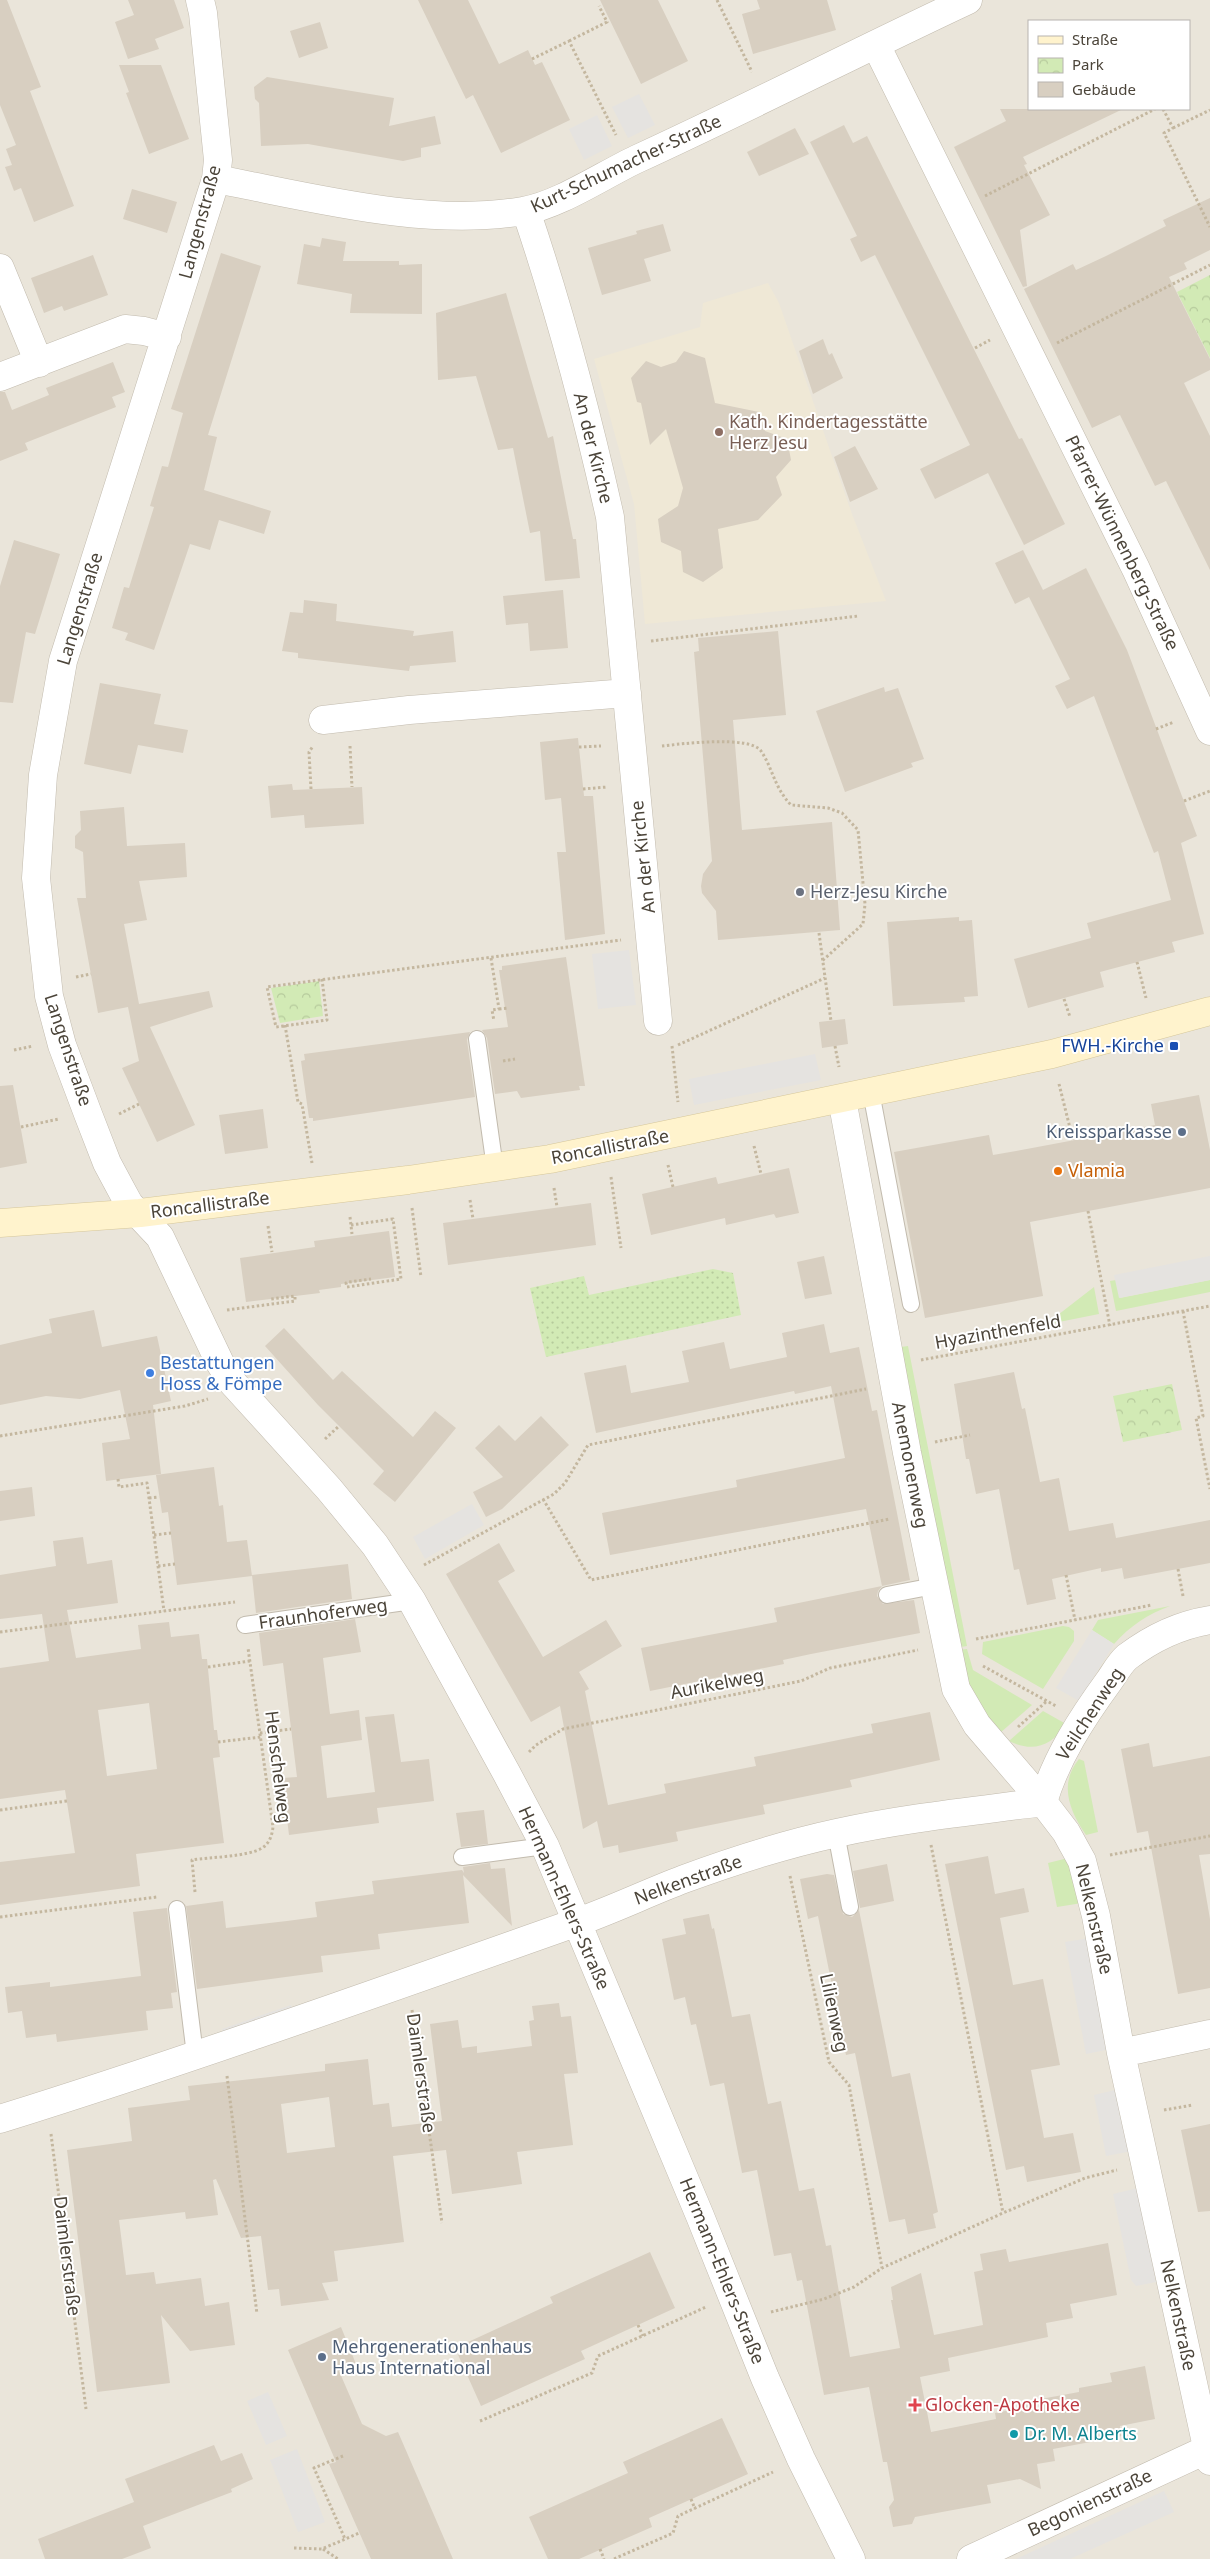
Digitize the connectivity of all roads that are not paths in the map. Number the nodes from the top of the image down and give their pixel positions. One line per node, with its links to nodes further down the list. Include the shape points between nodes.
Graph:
1 (200, 0): 4 (street, Langenstraße, via 204,13 218,160)
2 (968, 0): 3 (street, Kurt-Schumacher-Straße)
3 (876, 45): 5 (street, Kurt-Schumacher-Straße, via 573,192); 12 (street, Pfarrer-Wünnenberg-Straße, via 1136,569)
4 (216, 179): 5 (street, Kurt-Schumacher-Straße, via 362,206 445,215 486,216); 7 (street, Langenstraße)
5 (526, 211): 10 (street, An der Kirche, via 544,263 600,470 612,534)
6 (0, 268): 8 (street)
7 (167, 337): 8 (street, via 125,329); 19 (street, Langenstraße, via 63,661 43,775 36,878 48,996 62,1045 107,1163 129,1204)
8 (39, 363): 9 (street)
9 (0, 377)
10 (627, 693): 11 (street); 14 (street, An der Kirche)
11 (325, 720)
12 (1210, 731)
13 (1210, 1011): 16 (street, Roncallistraße, via 1052,1054)
14 (658, 1022)
15 (477, 1039): 18 (lane)
16 (872, 1092): 17 (street, Roncallistraße); 21 (lane)
17 (842, 1099): 18 (street, Roncallistraße); 22 (street, Anemonenweg)
18 (494, 1168): 19 (street, Roncallistraße)
19 (140, 1214): 20 (street, Roncallistraße); 23 (street, Hermann-Ehlers-Straße, via 160,1238 232,1382 329,1489 375,1545)
20 (0, 1223)
21 (911, 1304)
22 (934, 1586): 24 (lane); 27 (street, Anemonenweg, via 956,1689 977,1726)
23 (405, 1590): 26 (lane, Fraunhoferweg); 29 (street, Hermann-Ehlers-Straße)
24 (887, 1595)
25 (1210, 1620): 27 (street, Veilchenweg, via 1156,1637 1126,1658 1061,1756)
26 (245, 1625)
27 (1043, 1802): 28 (street, Nelkenstraße); 35 (street, Nelkenstraße, via 1066,1832 1082,1861 1096,1916)
28 (836, 1833): 31 (lane); 33 (street, Nelkenstraße, via 685,1878)
29 (545, 1846): 30 (lane); 33 (street, Hermann-Ehlers-Straße)
30 (462, 1857)
31 (850, 1907)
32 (177, 1909): 36 (lane)
33 (576, 1923): 36 (street); 39 (street, Hermann-Ehlers-Straße, via 743,2326 801,2459)
34 (1210, 2034): 35 (street)
35 (1121, 2053): 38 (street, Nelkenstraße)
36 (195, 2055): 37 (street, via 47,2104)
37 (1, 2114)
38 (1209, 2453): 40 (street, Begonienstraße)
39 (851, 2559)
40 (971, 2559)

